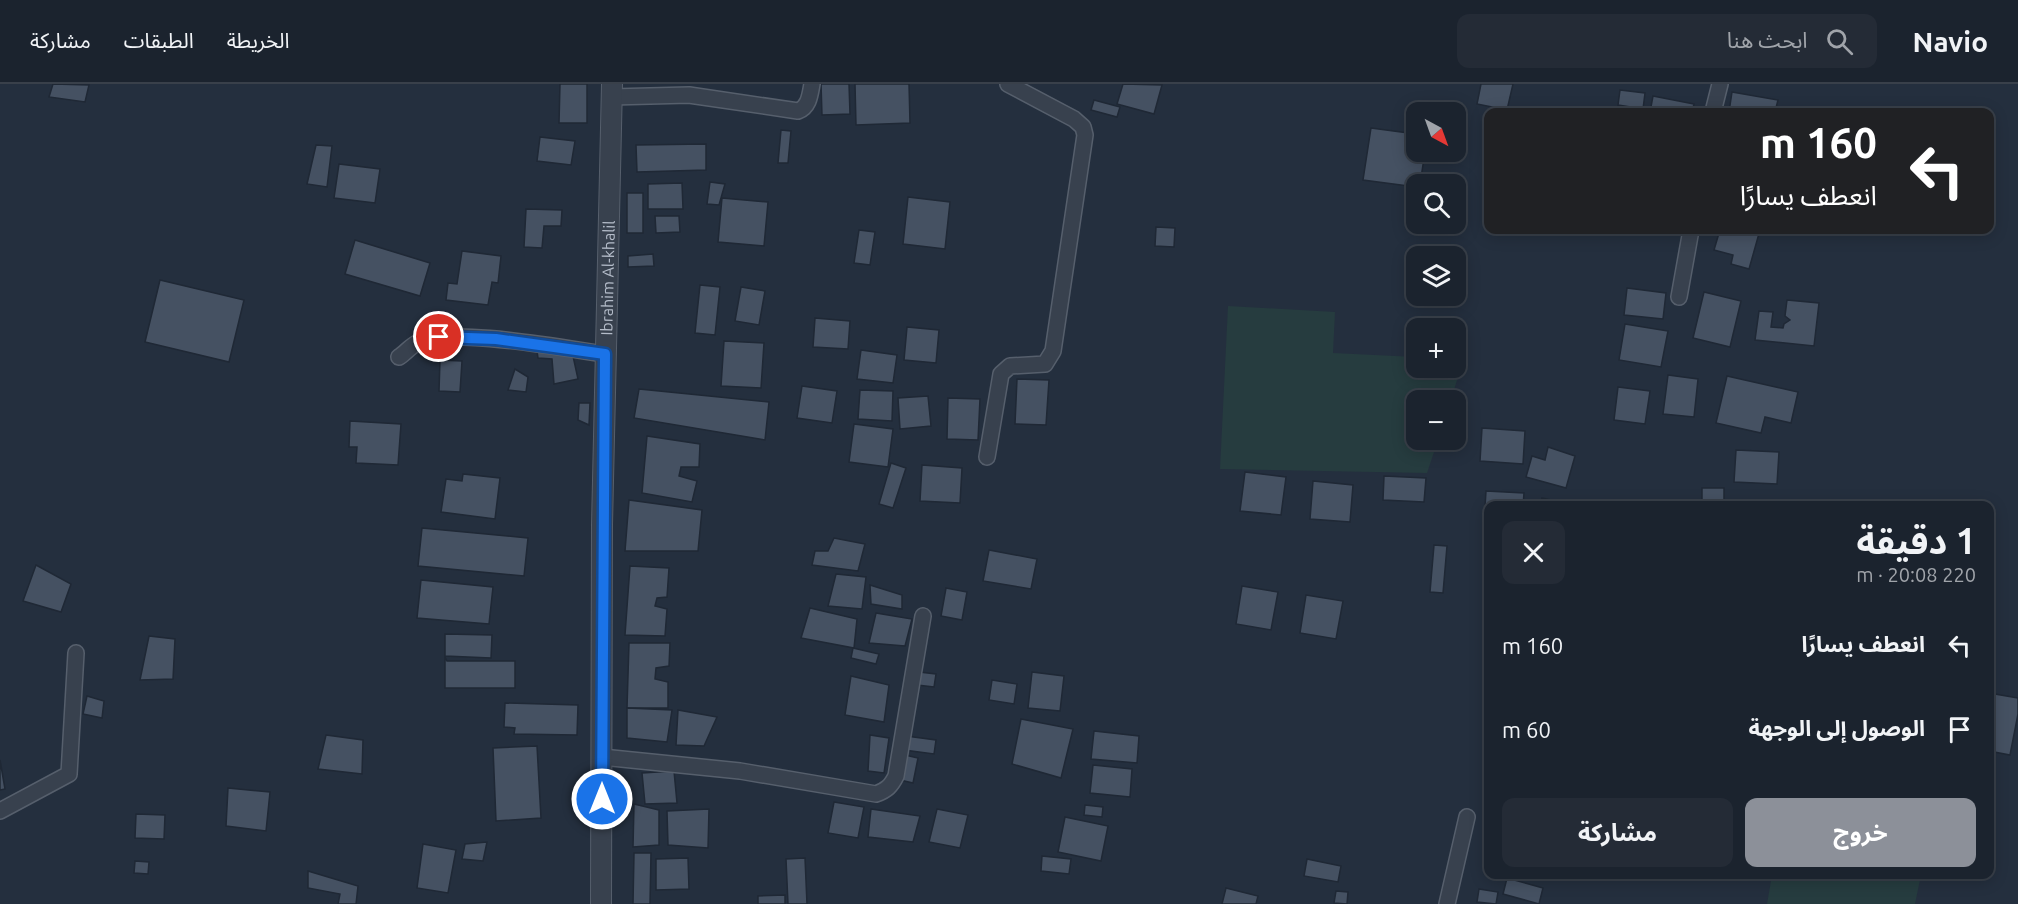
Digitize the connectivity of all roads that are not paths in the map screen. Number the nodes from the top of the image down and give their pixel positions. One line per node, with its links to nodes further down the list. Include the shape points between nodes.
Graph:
1 (812, 84): 4 (street, via 808,102 798,111 689,95)
2 (1008, 84): 10 (street, via 1074,119 1085,135 1053,351 1045,364 1010,366 1000,374)
3 (1720, 84): 5 (street)
4 (611, 90): 8 (street, Ibrahim Al-khalil)
5 (1714, 108)
6 (1690, 234): 7 (street)
7 (1679, 297)
8 (605, 354): 9 (street, via 496,339 439,337 418,342); 13 (street, Ibrahim Al-khalil)
9 (399, 357)
10 (987, 457)
11 (922, 616): 13 (street, via 896,776 885,791 876,794 740,771)
12 (76, 653): 14 (street, via 69,774)
13 (602, 757): 16 (street, Ibrahim Al-khalil)
14 (0, 811)
15 (1467, 817): 17 (street)
16 (601, 904)
17 (1447, 904)

